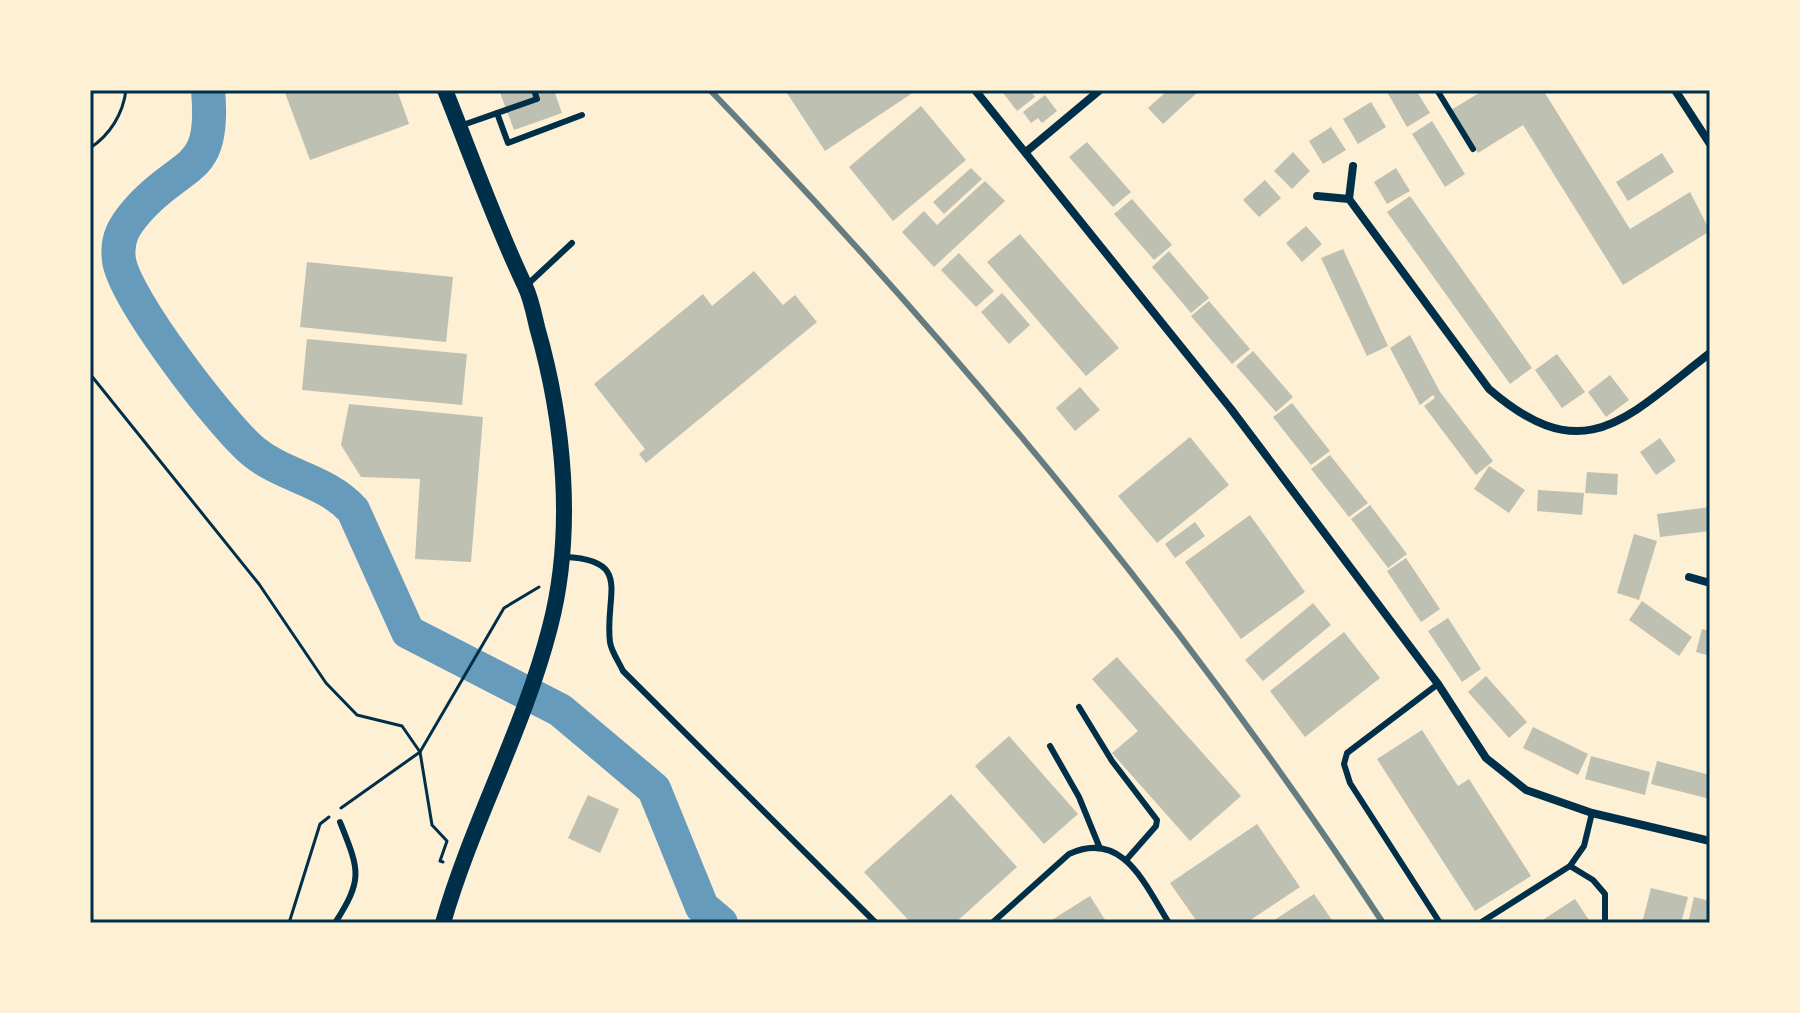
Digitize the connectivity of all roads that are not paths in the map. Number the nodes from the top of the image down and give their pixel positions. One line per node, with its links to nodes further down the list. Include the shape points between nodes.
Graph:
1 (445, 90): 9 (main road)
2 (534, 90): 7 (lane, via 537,99)
3 (975, 90): 12 (street)
4 (1100, 90): 12 (street)
5 (1437, 90): 11 (lane)
6 (1675, 90): 10 (street)
7 (497, 113): 8 (lane, via 508,143); 9 (lane)
8 (582, 115)
9 (460, 126): 17 (main road)
10 (1710, 144)
11 (1473, 149)
12 (1027, 151): 22 (street, via 1231,409)
13 (1353, 166): 15 (street)
14 (1317, 196): 15 (street)
15 (1349, 199): 18 (street, via 1489,389 1517,414 1547,427 1600,430 1626,418)
16 (572, 243): 17 (lane)
17 (526, 287): 19 (main road, via 548,365 559,434)
18 (1710, 353)
19 (561, 556): 32 (main road, via 540,661); 33 (lane, via 592,558 607,569 614,589 610,644 623,671)
20 (1689, 577): 21 (street)
21 (1710, 583)
22 (1438, 684): 25 (street, via 1486,758 1526,790); 36 (lane, via 1347,753 1344,764 1350,783)
23 (1079, 707): 29 (lane, via 1157,820)
24 (1050, 746): 28 (lane)
25 (1592, 813): 27 (street); 30 (lane, via 1584,846)
26 (340, 822): 31 (lane, via 354,858 356,887)
27 (1710, 841)
28 (1099, 846): 29 (lane); 34 (lane, via 1069,854)
29 (1127, 859): 35 (lane)
30 (1570, 866): 37 (lane); 38 (lane, via 1605,894)
31 (335, 923)
32 (443, 923)
33 (876, 923)
34 (992, 923)
35 (1169, 923)
36 (1440, 923)
37 (1480, 923)
38 (1605, 923)

